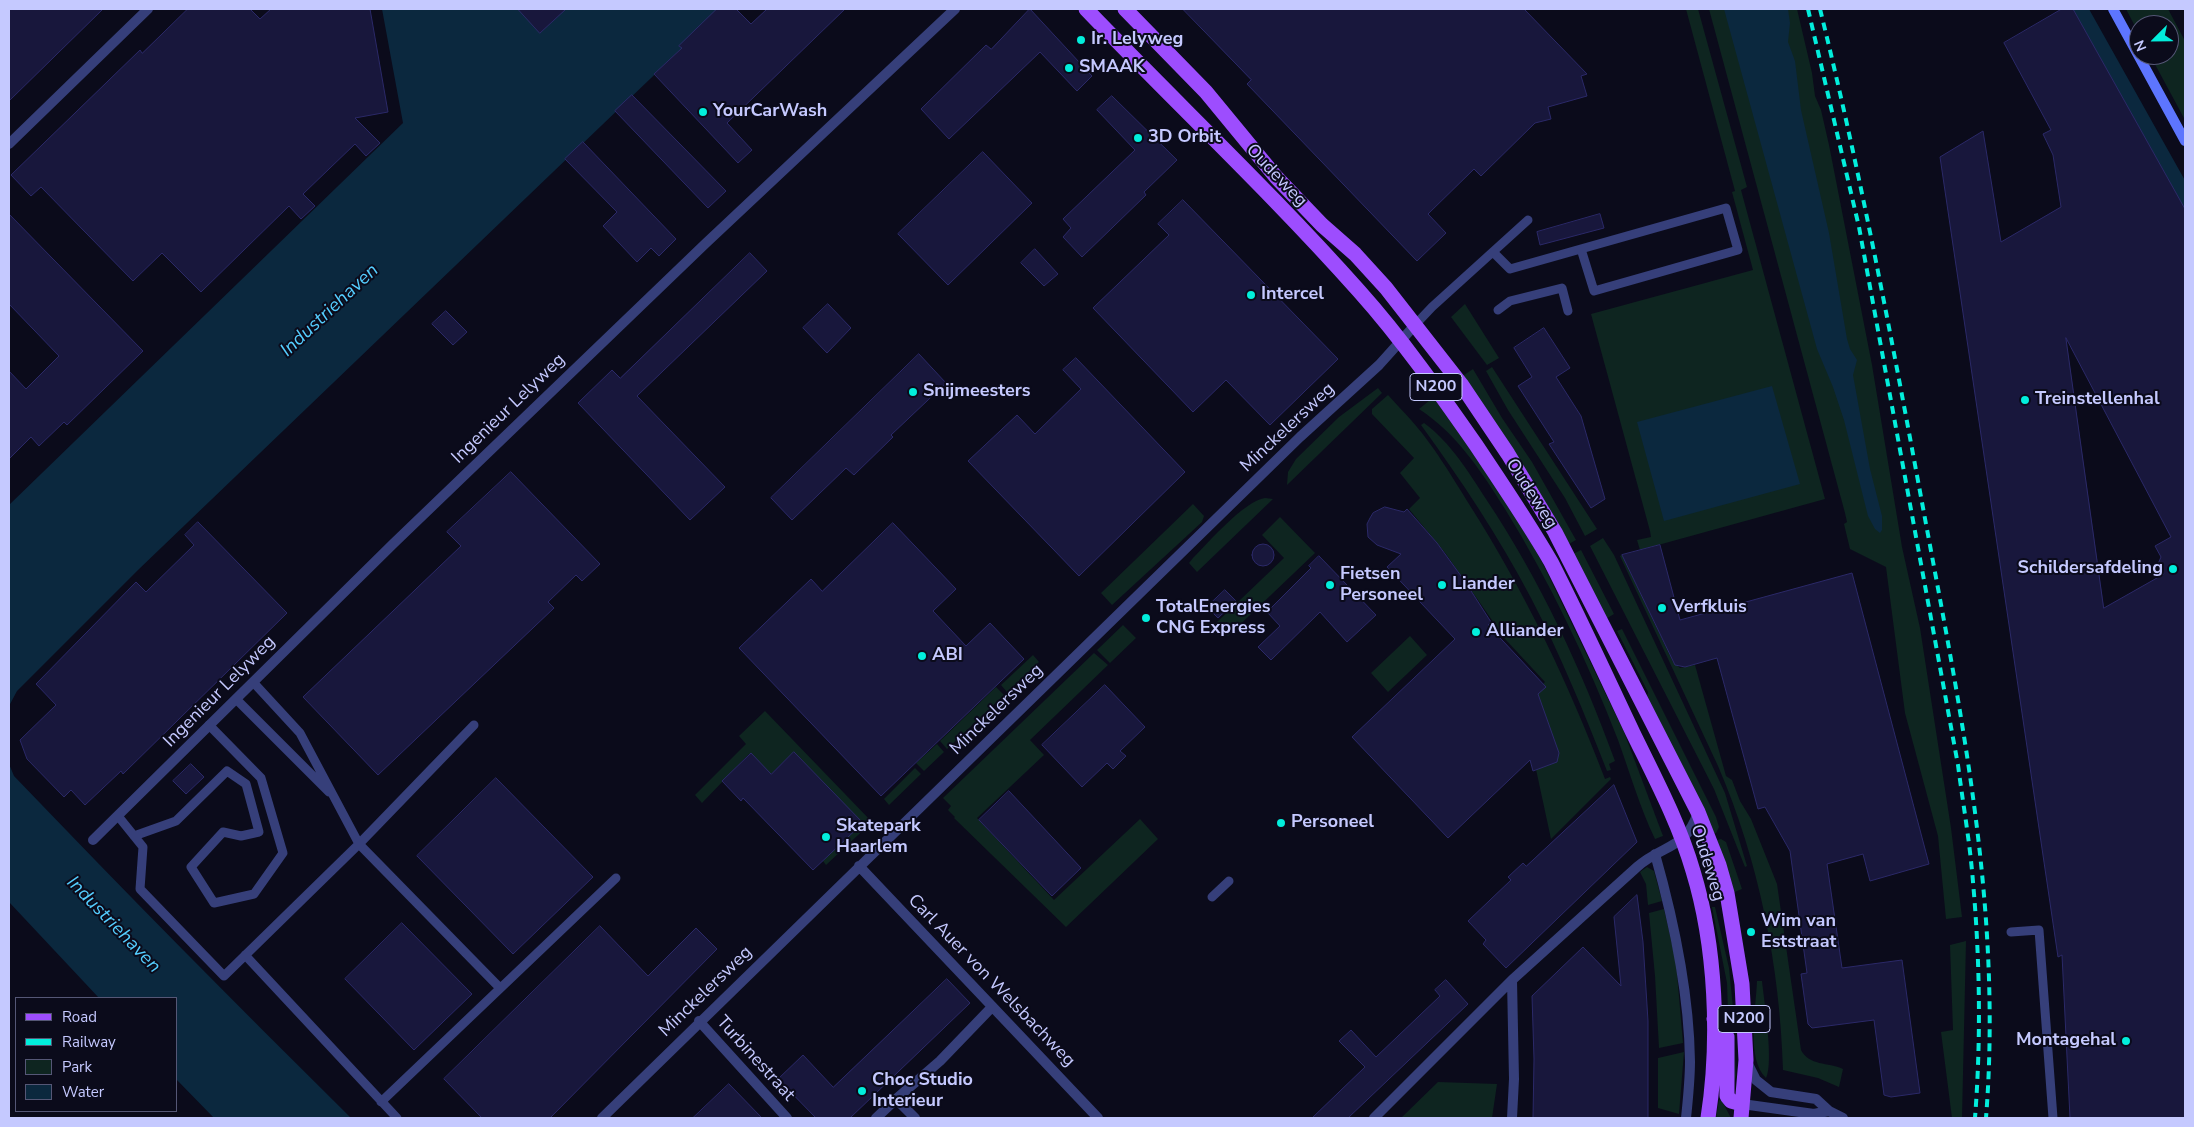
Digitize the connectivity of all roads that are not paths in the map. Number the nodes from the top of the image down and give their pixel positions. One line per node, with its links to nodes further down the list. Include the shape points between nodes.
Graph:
1 (148, 9): 7 (street)
2 (955, 9): 15 (street, Ingenieur Lelyweg, via 691,257)
3 (1086, 9): 14 (main road, Oudeweg / N200, via 1360,291)
4 (1125, 9): 13 (main road, Oudeweg / N200, via 1206,92 1276,177 1371,270)
5 (2113, 9): 6 (main road)
6 (2185, 141)
7 (9, 144)
8 (1528, 220): 10 (lane)
9 (1581, 249): 9 (lane, via 1726,208 1738,250 1594,291); 10 (lane, via 1510,269)
10 (1493, 252): 13 (lane)
11 (1498, 310): 12 (lane, via 1510,300 1562,288)
12 (1568, 311)
13 (1416, 325): 14 (street, Minckelersweg); 20 (main road, Oudeweg / N200, via 1508,454 1555,532)
14 (1401, 342): 23 (main road, Oudeweg / N200, via 1474,442 1552,562); 27 (street, Minckelersweg)
15 (253, 682): 16 (street, Ingenieur Lelyweg); 19 (lane, via 300,733)
16 (236, 699): 17 (street, Ingenieur Lelyweg); 19 (lane)
17 (209, 725): 21 (street, Ingenieur Lelyweg); 22 (lane, via 261,778 283,853 254,894 214,903 191,867 223,832 241,836 259,832 246,784 227,771 176,821)
18 (474, 725): 25 (lane)
19 (336, 800): 25 (lane)
20 (1698, 812): 23 (street, via 1693,827); 38 (main road, Oudeweg / N200, via 1710,838 1727,893 1742,984)
21 (118, 816): 22 (lane); 24 (street, Ingenieur Lelyweg)
22 (134, 836): 32 (lane, via 143,847 140,889 224,976)
23 (1683, 839): 26 (street); 36 (main road, Oudeweg / N200, via 1702,901 1710,954)
24 (93, 840)
25 (358, 844): 32 (lane); 34 (lane)
26 (1655, 854): 33 (street); 51 (street, via 1669,904 1687,1007 1690,1061)
27 (860, 866): 35 (street, Carl Auer von Welsbachweg); 37 (street, Minckelersweg)
28 (616, 878): 34 (lane)
29 (1229, 881): 30 (lane)
30 (1212, 897)
31 (2011, 932): 54 (lane, via 2039,930)
32 (245, 955): 40 (lane)
33 (1512, 980): 49 (street); 50 (street)
34 (500, 988): 40 (lane)
35 (992, 1006): 39 (street, via 940,1061); 48 (street, Carl Auer von Welsbachweg)
36 (1714, 1019): 41 (main road, via 1727,1037 1727,1096); 52 (main road, Oudeweg / N200)
37 (699, 1021): 44 (street, Minckelersweg); 45 (street, Turbinestraat)
38 (1746, 1060): 41 (main road, Oudeweg / N200); 42 (street, via 1756,1080 1771,1092 1816,1099)
39 (896, 1099): 46 (street); 47 (street)
40 (381, 1102): 43 (lane)
41 (1742, 1111): 42 (street, via 1814,1114)
42 (1829, 1111): 53 (street)
43 (397, 1118)
44 (602, 1118)
45 (786, 1118)
46 (876, 1118)
47 (914, 1118)
48 (1098, 1118)
49 (1374, 1118)
50 (1512, 1118)
51 (1686, 1118)
52 (1708, 1118)
53 (1843, 1118)
54 (2053, 1118)

